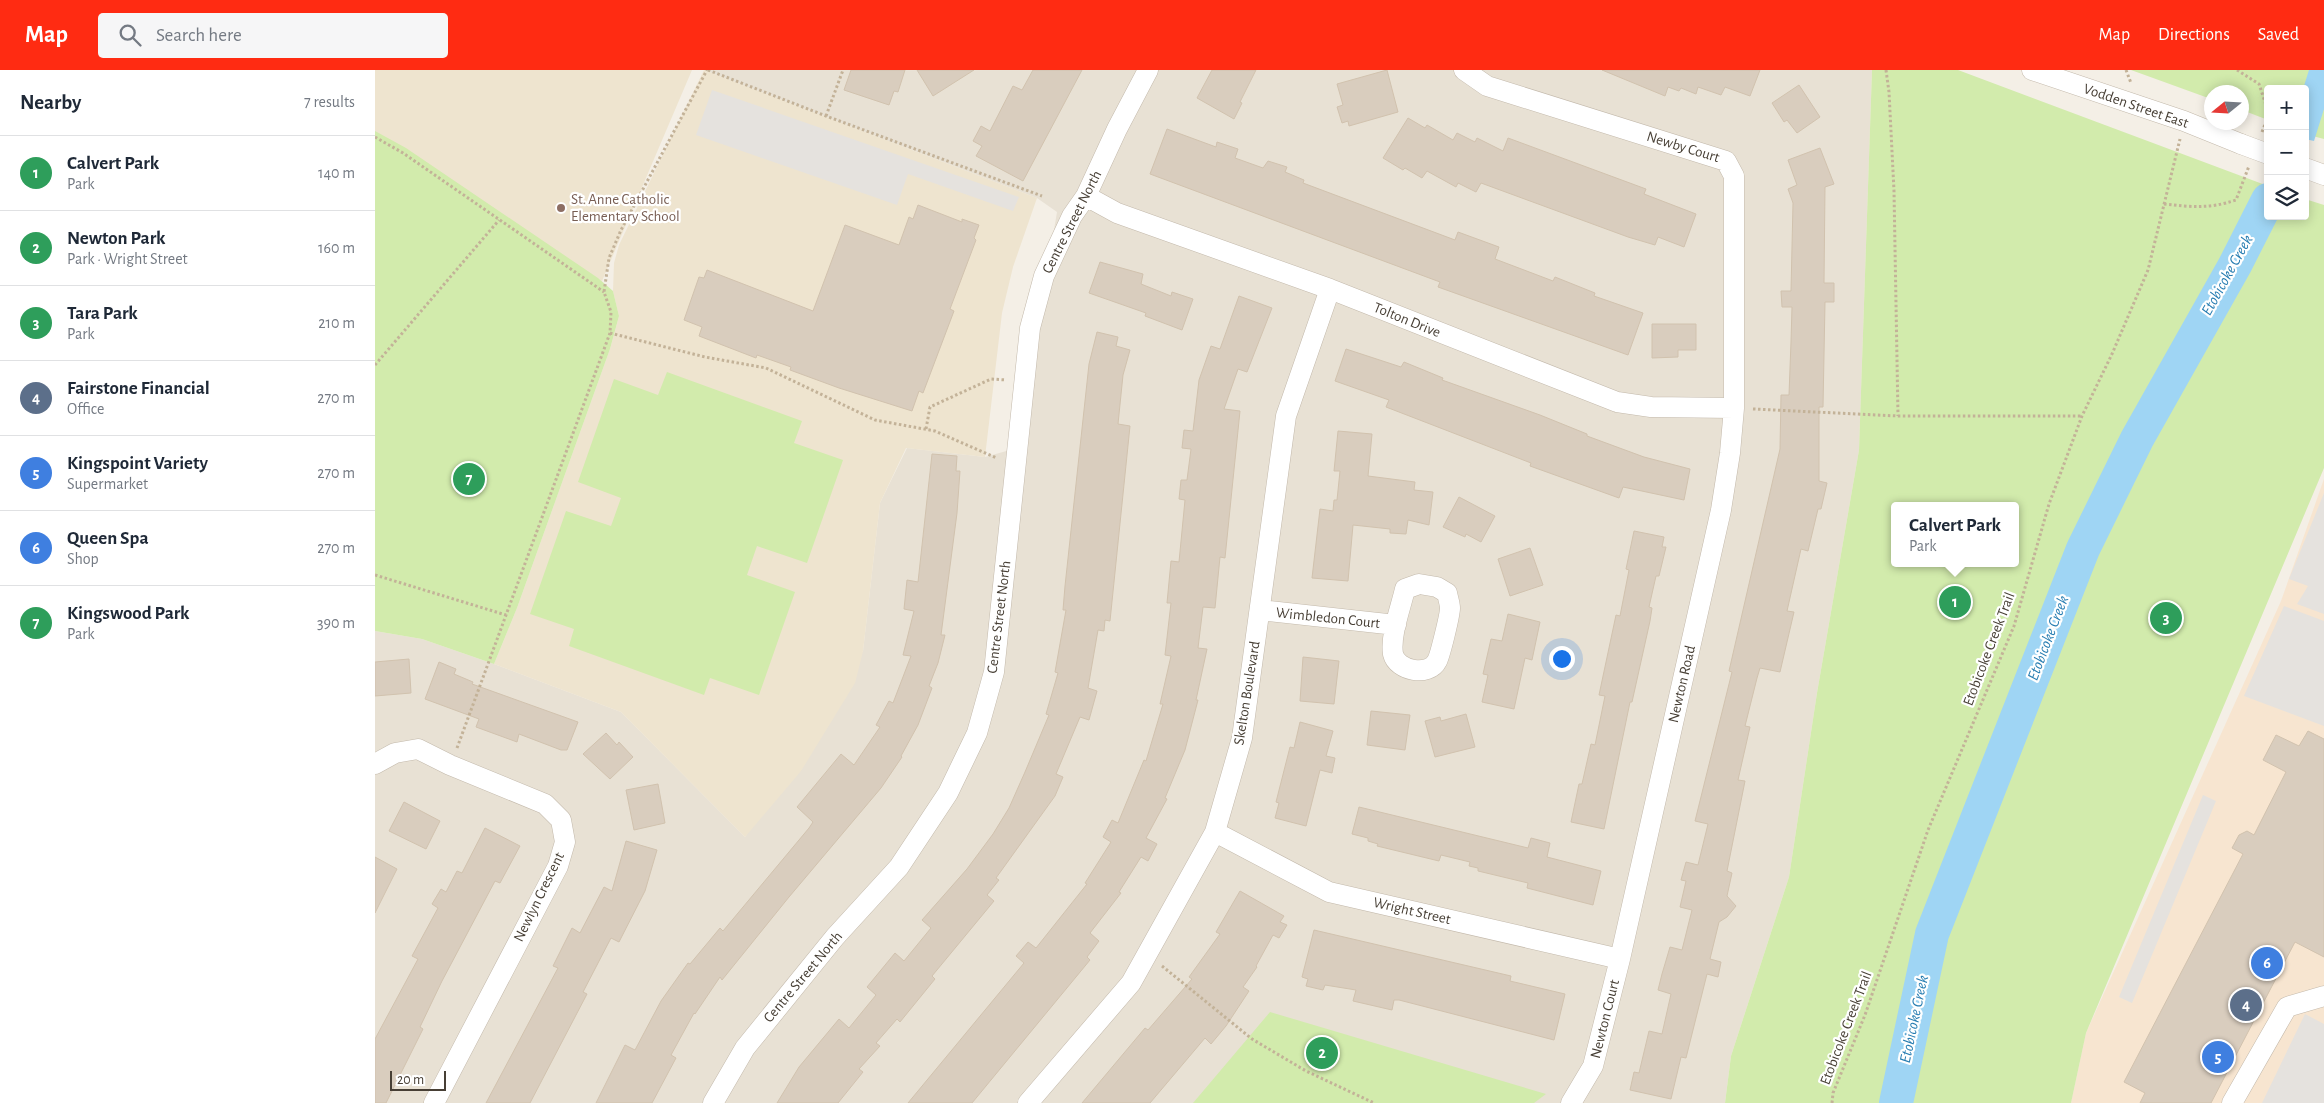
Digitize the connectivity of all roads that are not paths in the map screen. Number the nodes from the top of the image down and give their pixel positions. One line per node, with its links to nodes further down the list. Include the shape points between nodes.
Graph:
1 (1148, 70): 5 (street, Centre Street North)
2 (1464, 70): 7 (street, Newby Court, via 1487,86 1726,161 1734,176)
3 (2032, 70): 4 (street, Vodden Street East, bridge, via 2184,121)
4 (2264, 153)
5 (1086, 196): 6 (street, Tolton Drive, via 1117,213); 15 (street, Centre Street North, via 1072,216 1044,276 1030,328 994,672 977,733 948,793 899,867 835,938 745,1048)
6 (1330, 289): 7 (street, Tolton Drive, via 1617,402 1651,407); 8 (street, Skelton Boulevard, via 1285,416)
7 (1735, 408): 12 (street, Newton Road, via 1721,510)
8 (1260, 610): 9 (street, Wimbledon Court); 11 (street, Skelton Boulevard, via 1243,738)
9 (1396, 625)
10 (375, 764): 14 (street, Newlyn Crescent, via 395,753 418,749 450,766 545,804 561,820 565,842 558,866)
11 (1215, 832): 12 (street, Wright Street, via 1329,892); 16 (street, Skelton Boulevard, via 1131,983)
12 (1620, 959): 17 (street, Newton Court, via 1593,1066)
13 (2324, 996): 18 (street, via 2287,1007)
14 (434, 1103)
15 (713, 1103)
16 (1028, 1103)
17 (1571, 1103)
18 (2232, 1103)

